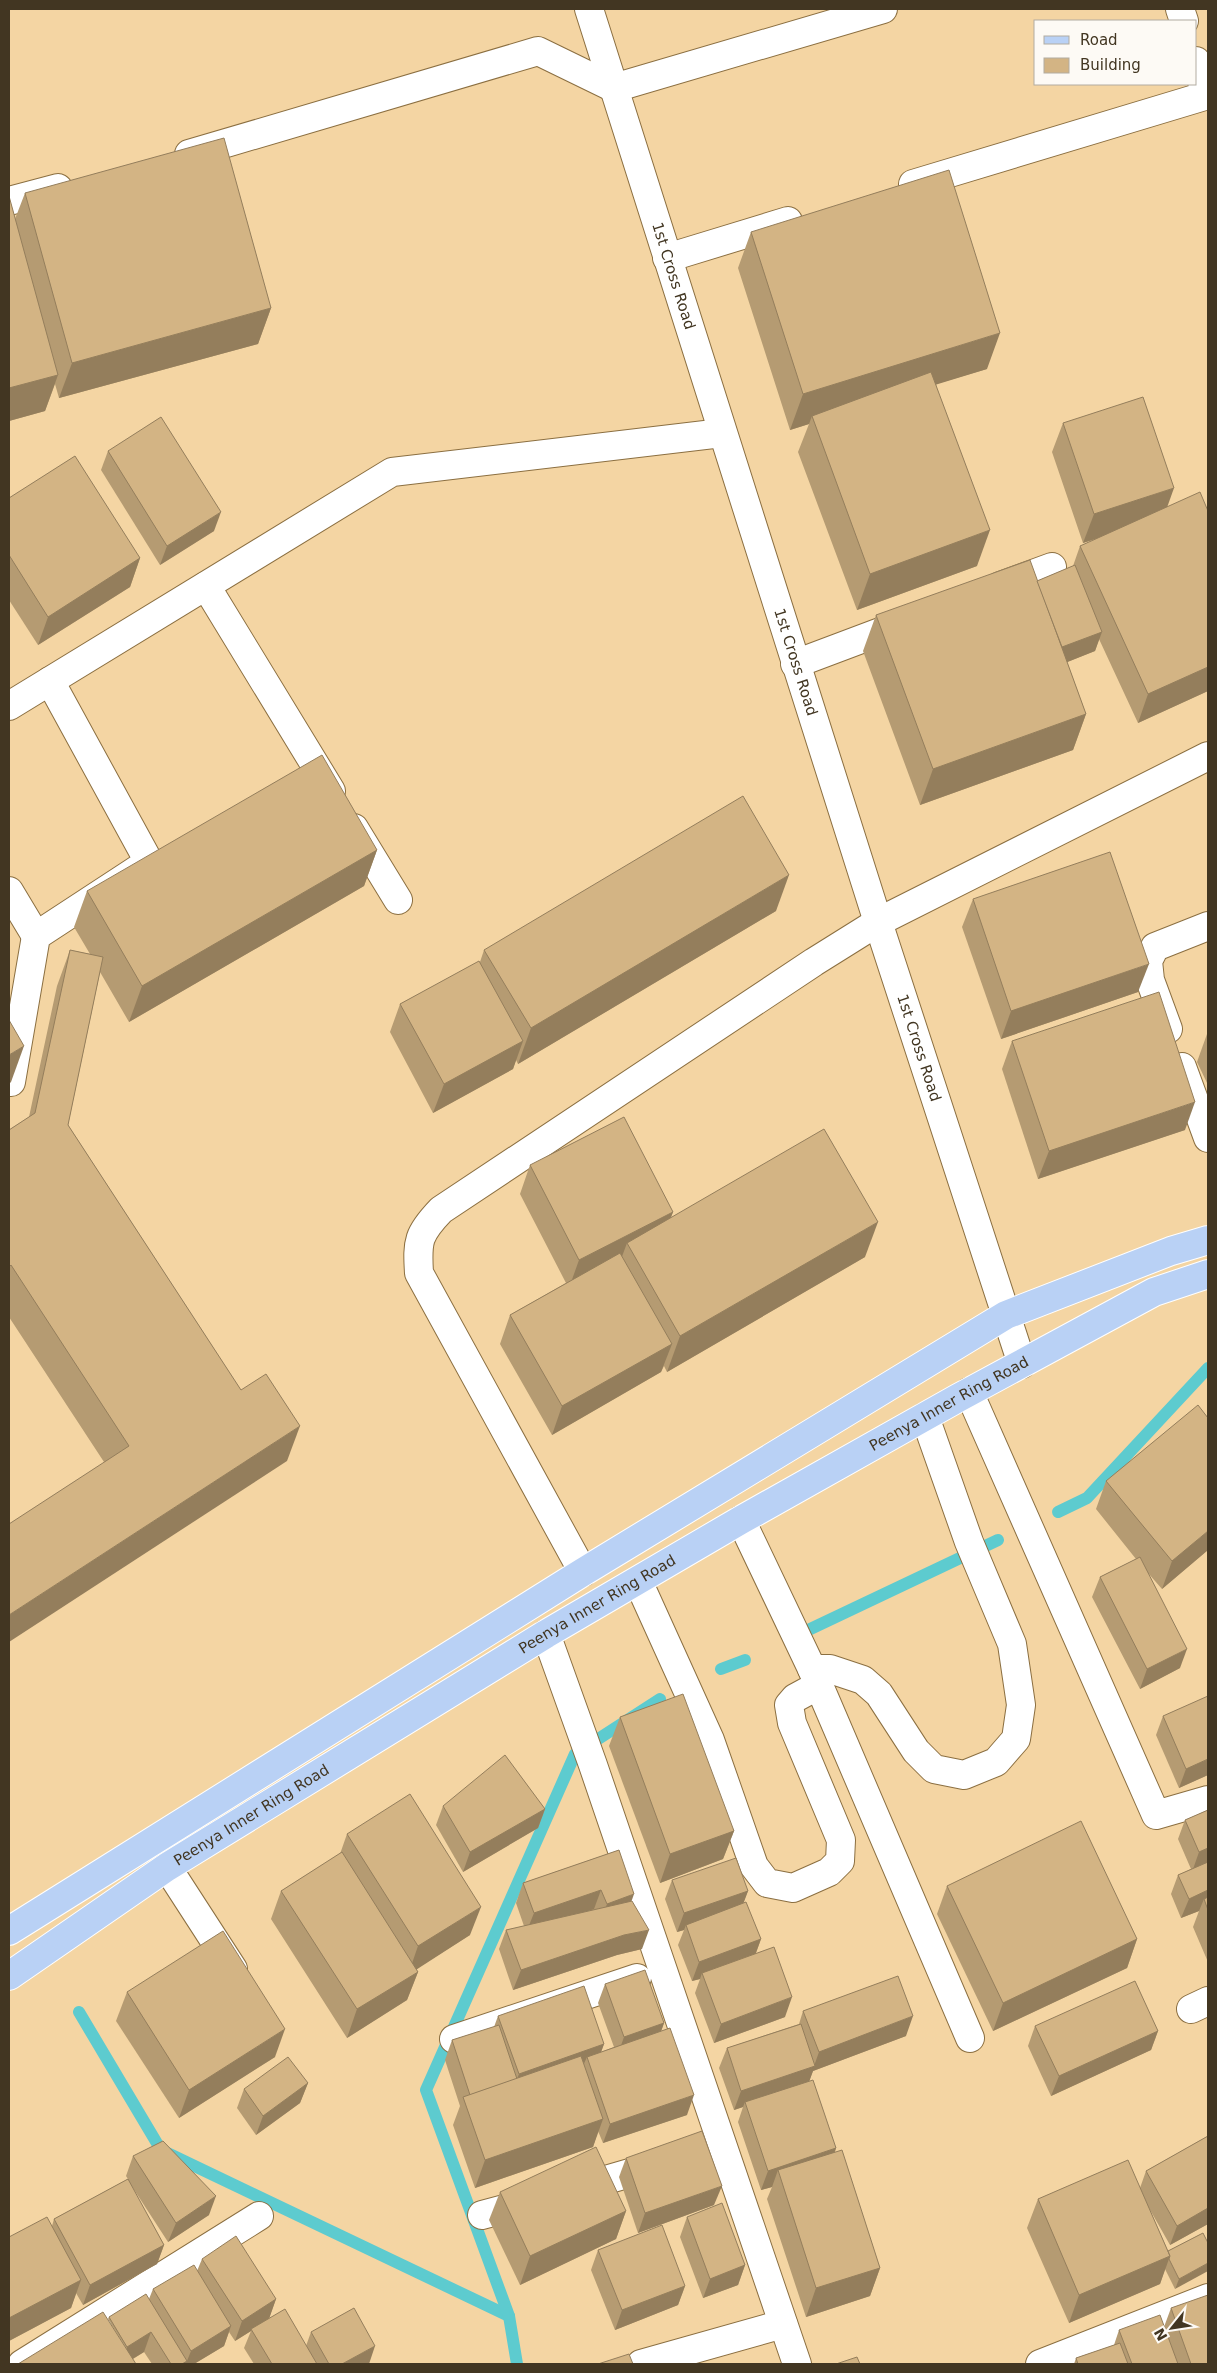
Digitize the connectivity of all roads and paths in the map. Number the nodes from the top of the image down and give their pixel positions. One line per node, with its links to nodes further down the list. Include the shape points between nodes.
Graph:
1 (589, 9): 4 (street, 1st Cross Road)
2 (883, 9): 4 (street)
3 (1197, 64): 5 (street)
4 (614, 88): 6 (street, via 538,51); 11 (street, 1st Cross Road)
5 (1207, 95): 8 (street)
6 (168, 160)
7 (84, 182): 9 (street)
8 (884, 192)
9 (9, 202)
10 (809, 215): 11 (street)
11 (667, 258): 12 (street, 1st Cross Road)
12 (722, 433): 14 (street, via 392,472); 17 (street, 1st Cross Road)
13 (1052, 567): 15 (street)
14 (206, 586): 18 (street); 22 (street)
15 (979, 595)
16 (924, 615): 17 (street)
17 (795, 664): 23 (street, 1st Cross Road)
18 (50, 680): 19 (street); 25 (street, via 149,862)
19 (9, 706)
20 (1208, 756): 23 (street)
21 (9, 891): 25 (street)
22 (398, 900)
23 (878, 922): 30 (street, 1st Cross Road); 35 (street, via 440,1210 424,1228 417,1248 419,1273)
24 (1208, 926): 27 (street, via 1155,947 1148,961 1150,980)
25 (36, 936): 26 (street)
26 (11, 1082)
27 (1208, 1138)
28 (1208, 1240): 30 (main road, Peenya Inner Ring Road, via 1171,1251)
29 (1208, 1274): 31 (main road, Peenya Inner Ring Road, via 1154,1292)
30 (1006, 1315): 31 (street, 1st Cross Road); 35 (main road, Peenya Inner Ring Road)
31 (1022, 1364): 32 (main road, Peenya Inner Ring Road)
32 (969, 1392): 33 (main road, Peenya Inner Ring Road); 39 (street, via 1156,1815)
33 (925, 1417): 34 (main road, Peenya Inner Ring Road); 38 (street, via 973,1552 1012,1644 1021,1705 1016,1739 996,1762 964,1776 934,1769 916,1751 880,1694 863,1680 830,1669)
34 (741, 1520): 36 (main road, Peenya Inner Ring Road); 38 (street)
35 (582, 1572): 41 (main road, Peenya Inner Ring Road)
36 (638, 1581): 37 (main road, Peenya Inner Ring Road); 38 (street, via 710,1740 754,1866 767,1883 793,1888 830,1872 840,1861 841,1840 792,1723 788,1705)
37 (546, 1634): 40 (main road, Peenya Inner Ring Road); 42 (street)
38 (815, 1677): 45 (street)
39 (1208, 1800)
40 (167, 1866): 43 (main road, Peenya Inner Ring Road); 44 (street)
41 (9, 1931)
42 (662, 1970): 46 (street); 47 (street)
43 (9, 1976)
44 (248, 1991)
45 (970, 2038)
46 (454, 2039)
47 (723, 2147): 48 (street); 51 (street)
48 (482, 2215)
49 (259, 2216): 52 (street)
50 (1208, 2298): 55 (street)
51 (783, 2324): 53 (street); 54 (street)
52 (22, 2364)
53 (641, 2364)
54 (797, 2364)
55 (1040, 2364)

